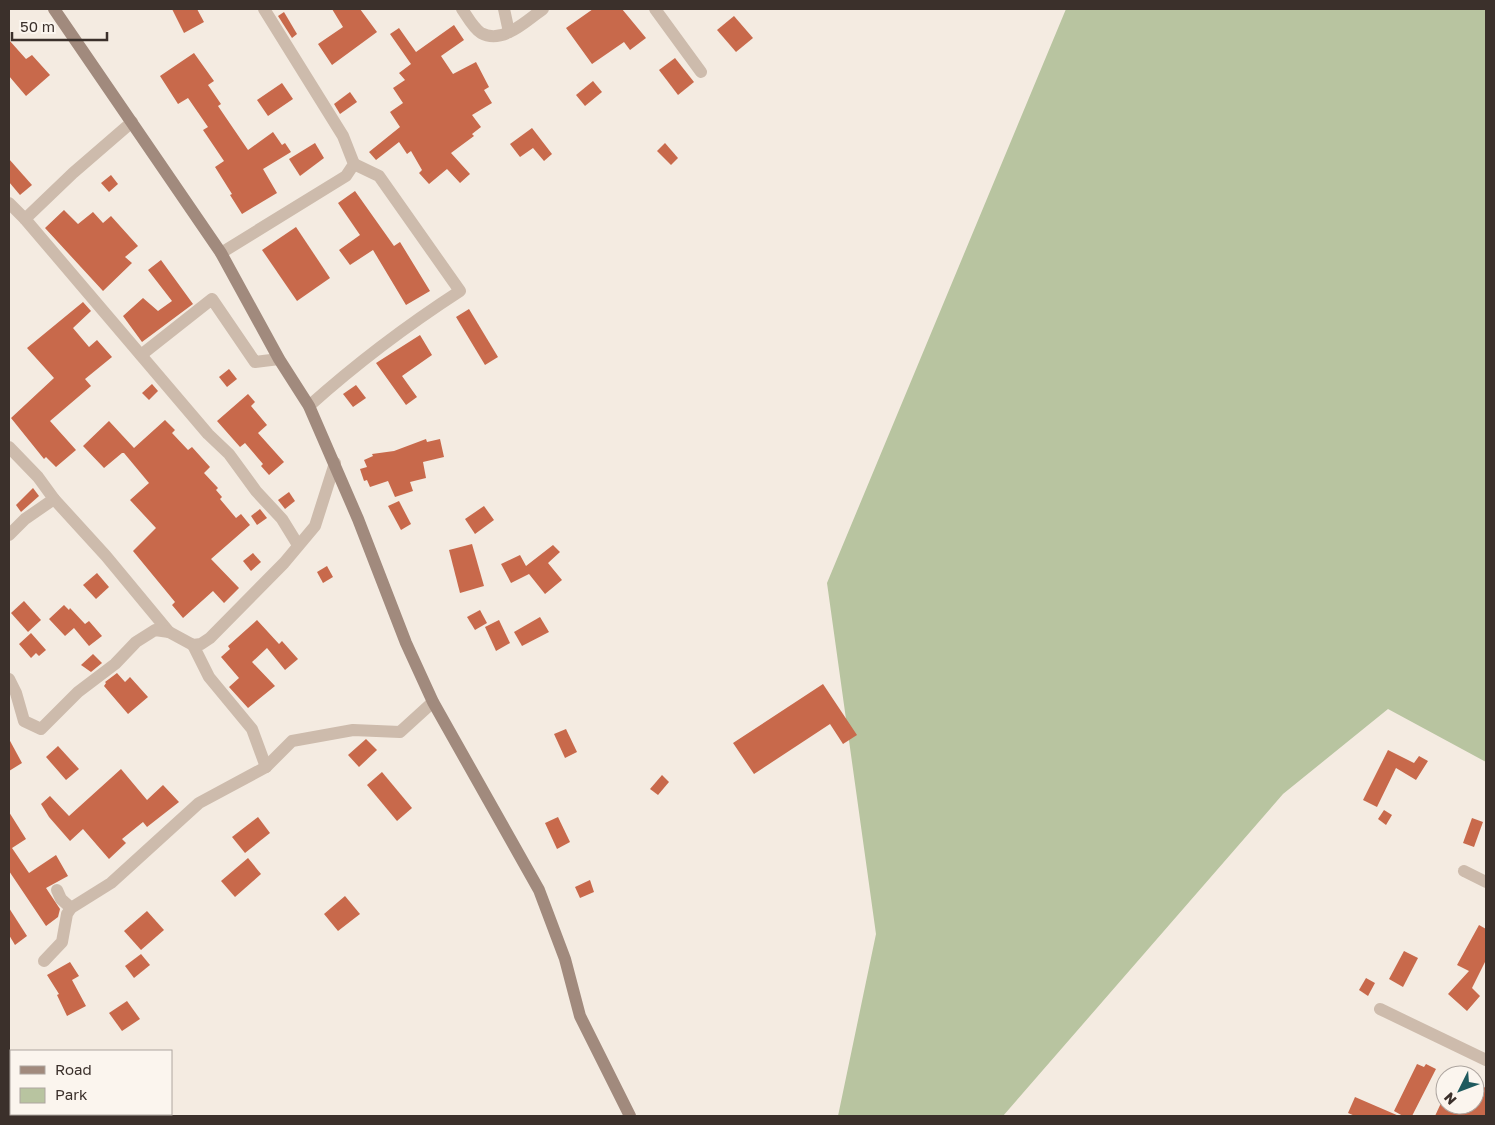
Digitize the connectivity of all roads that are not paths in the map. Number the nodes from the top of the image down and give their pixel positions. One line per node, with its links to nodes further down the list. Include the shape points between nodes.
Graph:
1 (54, 9): 9 (main road)
2 (264, 9): 10 (street, via 343,136)
3 (462, 9): 7 (street, via 482,33 495,36)
4 (504, 9): 7 (street)
5 (543, 9): 7 (street)
6 (655, 9): 8 (street)
7 (509, 32)
8 (701, 72)
9 (132, 122): 12 (street, via 72,173); 13 (main road)
10 (354, 164): 13 (street, via 346,176); 16 (street, via 379,176 460,291 404,327)
11 (9, 203): 12 (street)
12 (25, 219): 14 (street)
13 (221, 253): 15 (main road)
14 (141, 355): 15 (street, via 212,299 255,362); 20 (street, via 208,434 230,454)
15 (279, 358): 16 (main road)
16 (309, 406): 18 (main road)
17 (9, 447): 19 (street)
18 (335, 463): 21 (street); 27 (main road, via 406,643)
19 (54, 499): 22 (street); 24 (street)
20 (289, 530): 21 (street); 23 (street)
21 (311, 530): 23 (street)
22 (9, 535)
23 (298, 545): 25 (street, via 235,615 210,638)
24 (169, 632): 25 (street); 26 (street, via 155,630 136,642 41,729 24,721)
25 (194, 645): 28 (street, via 209,677 252,729)
26 (9, 679)
27 (433, 702): 28 (street, via 400,732 353,730 295,739); 36 (main road, via 539,890 565,959 580,1016)
28 (266, 767): 32 (street, via 199,803 111,883)
29 (1464, 871): 30 (street)
30 (1486, 882)
31 (56, 890): 32 (street)
32 (71, 908): 33 (street, via 62,942)
33 (44, 961)
34 (1380, 1009): 35 (street)
35 (1486, 1060)
36 (630, 1116)

